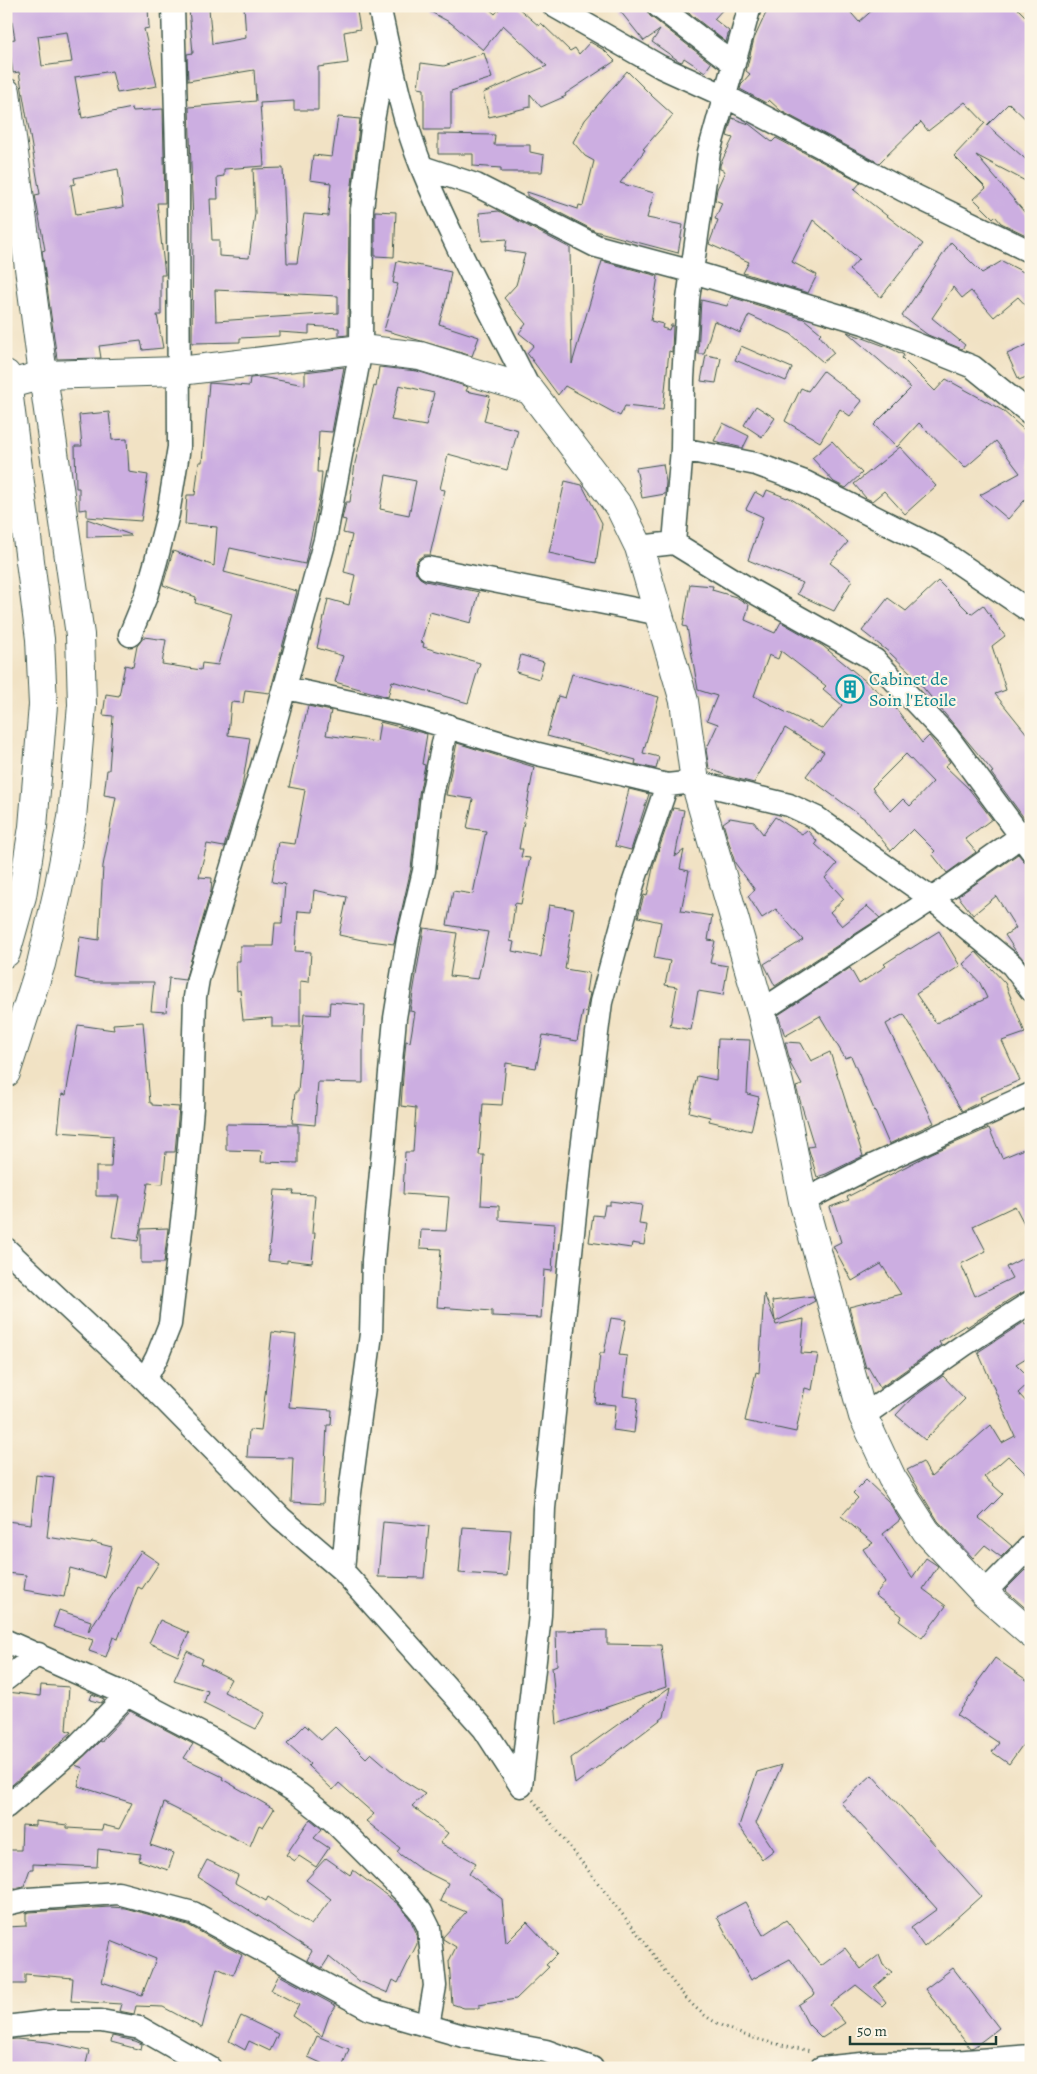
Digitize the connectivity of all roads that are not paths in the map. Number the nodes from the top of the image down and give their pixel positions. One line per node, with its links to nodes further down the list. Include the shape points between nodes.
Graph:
1 (173, 6): 14 (street)
2 (379, 6): 6 (street)
3 (554, 6): 9 (street, via 661,67)
4 (658, 6): 7 (street)
5 (750, 6): 7 (street)
6 (387, 45): 10 (street, via 402,108); 13 (street, via 373,120 362,209)
7 (734, 64): 9 (street)
8 (6, 92): 15 (street)
9 (725, 96): 11 (street, via 903,190); 12 (street, via 709,152)
10 (422, 167): 12 (street, via 476,185 596,246); 17 (street)
11 (1031, 252)
12 (693, 272): 18 (street, via 864,324 973,367); 19 (street, via 688,299)
13 (360, 349): 14 (street); 17 (street, via 420,356); 26 (street, via 325,540)
14 (180, 371): 15 (street); 25 (street, via 178,447 168,514 146,596)
15 (43, 375): 16 (street); 35 (street, via 80,635 82,705 72,818 58,890 41,964)
16 (7, 381): 32 (street, via 40,640 43,705 33,827 22,896)
17 (530, 390): 21 (street, via 620,508)
18 (1031, 414)
19 (682, 448): 20 (street); 23 (street, via 756,464 806,482 938,550)
20 (674, 543): 21 (street); 30 (street, via 875,660 947,736)
21 (639, 547): 24 (street)
22 (428, 568): 24 (street)
23 (1031, 612)
24 (660, 614): 28 (street, via 684,701)
25 (130, 635)
26 (286, 688): 27 (street); 40 (street, via 198,979 188,1146 170,1324 158,1357)
27 (447, 725): 29 (street, via 538,754); 43 (street, via 432,795 424,871 408,939 395,1018 373,1260 371,1334)
28 (695, 782): 29 (street); 31 (street, via 789,805 817,818); 34 (street)
29 (667, 786): 43 (street, via 633,884 601,1002 581,1157 544,1508 540,1615 521,1786 484,1728)
30 (1027, 838): 31 (street)
31 (932, 899): 33 (street, via 1012,965); 34 (street)
32 (6, 953)
33 (1031, 990)
34 (761, 1011): 37 (street, via 784,1103)
35 (6, 1073)
36 (1031, 1094): 37 (street)
37 (803, 1201): 41 (street)
38 (6, 1249): 40 (street)
39 (1031, 1302): 41 (street)
40 (144, 1380): 43 (street, via 282,1518)
41 (863, 1416): 44 (street, via 892,1478 926,1531)
42 (1031, 1545): 44 (street)
43 (343, 1571)
44 (984, 1593): 45 (street)
45 (1031, 1634)
46 (6, 1641): 47 (street)
47 (38, 1654): 48 (street); 49 (street)
48 (6, 1679)
49 (127, 1695): 50 (street, via 70,1753); 52 (street, via 217,1742 298,1794 332,1820 408,1896 429,1928 433,1949 435,1986)
50 (6, 1807)
51 (6, 1904): 52 (street, via 28,1899 118,1893 193,1913 370,2009)
52 (428, 2026): 58 (street, via 546,2051)
53 (6, 2027): 57 (street, via 54,2020 140,2028)
54 (1031, 2056): 56 (street)
55 (818, 2060): 56 (street)
56 (952, 2065)
57 (210, 2068)
58 (592, 2068)

